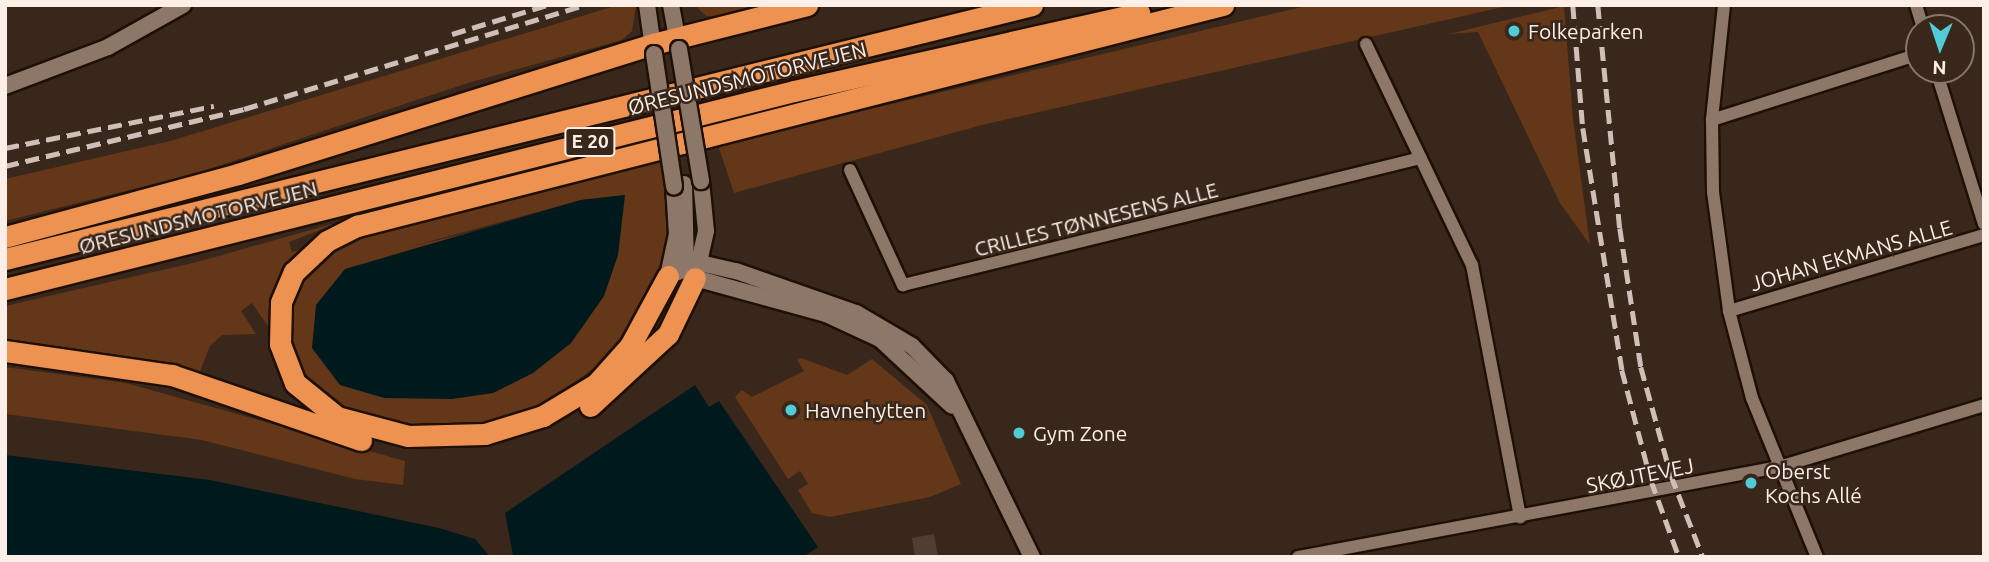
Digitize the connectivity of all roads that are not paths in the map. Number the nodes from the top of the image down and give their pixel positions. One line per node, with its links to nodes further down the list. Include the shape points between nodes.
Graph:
1 (183, 5): 14 (street, via 108,47)
2 (807, 5): 9 (highway)
3 (1032, 5): 21 (highway, ØRESUNDSMOTORVEJEN / E 20)
4 (1177, 5): 23 (highway, ØRESUNDSMOTORVEJEN / E 20, via 794,91)
5 (1223, 5): 22 (highway, via 345,230 307,256 294,272 281,302 280,344 295,383 337,417 408,436 485,434 542,416 596,384)
6 (1724, 5): 15 (street)
7 (672, 8): 9 (street)
8 (648, 10): 11 (street)
9 (678, 44): 11 (highway); 22 (street, bridge, via 707,209)
10 (1366, 44): 16 (street)
11 (654, 49): 20 (highway, via 239,174); 22 (street, bridge, via 679,185)
12 (1905, 58): 15 (street)
13 (1940, 84): 18 (street)
14 (5, 86)
15 (1712, 120): 24 (street, via 1713,192)
16 (1421, 158): 17 (street, CRILLES TØNNESENS ALLE, via 903,285); 28 (street, via 1472,265)
17 (850, 170)
18 (1984, 224)
19 (1984, 236): 24 (street, JOHAN EKMANS ALLE)
20 (5, 237)
21 (5, 259)
22 (687, 271): 25 (highway, via 668,334 602,397 527,437 464,450 385,446 172,375); 29 (street, via 826,314 880,339 928,379 968,424)
23 (5, 289)
24 (1729, 311): 27 (street, via 1752,398)
25 (5, 351)
26 (1984, 405): 27 (street, SKØJTEVEJ)
27 (1779, 467): 28 (street, SKØJTEVEJ); 31 (street)
28 (1520, 517): 30 (street, SKØJTEVEJ)
29 (1032, 557)
30 (1298, 557)
31 (1818, 557)

